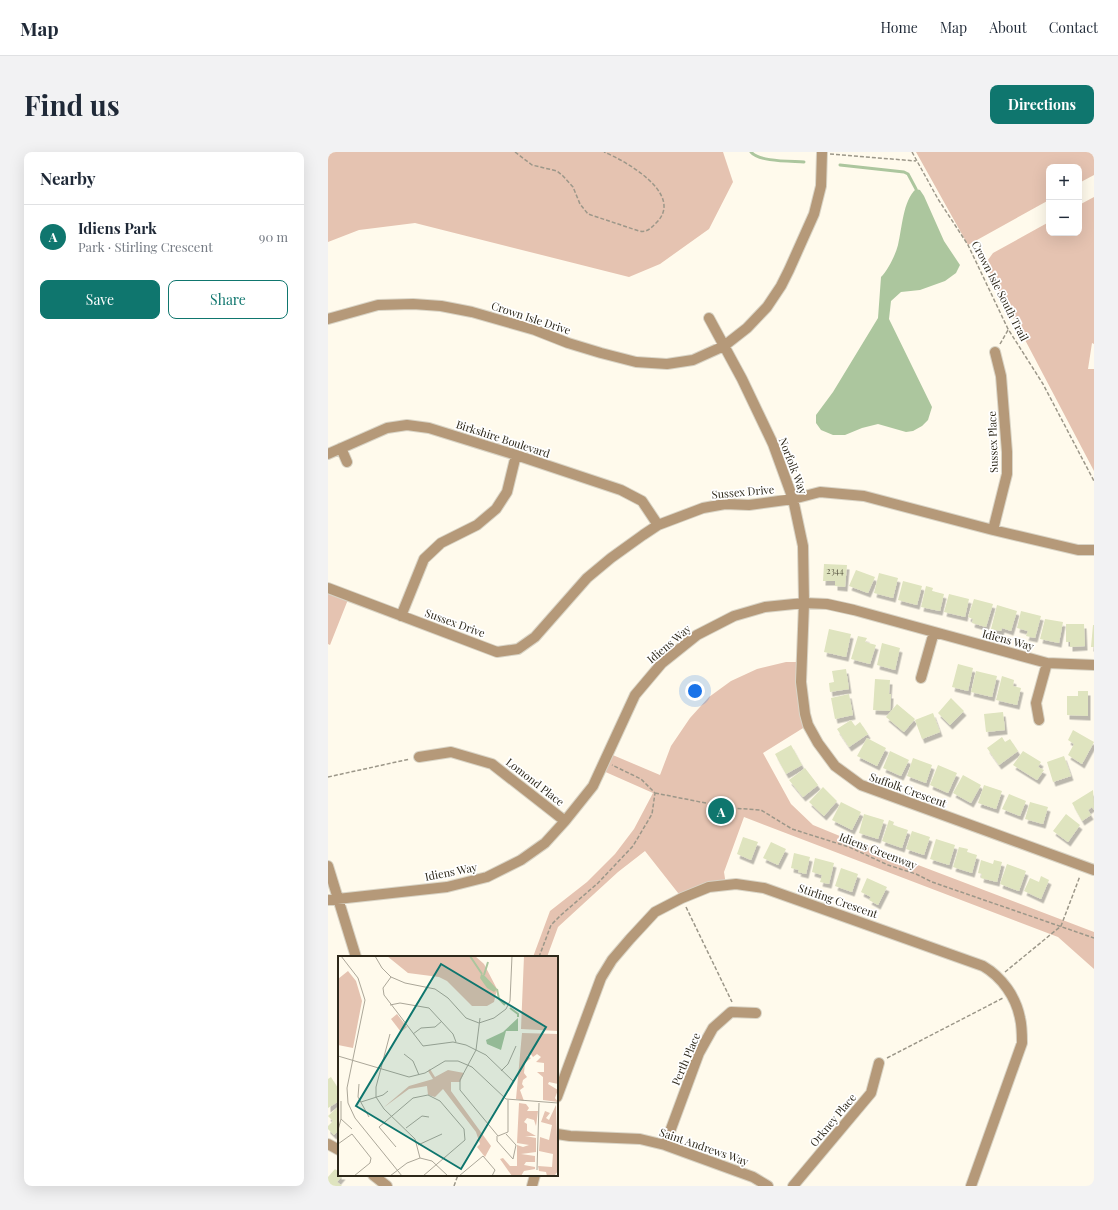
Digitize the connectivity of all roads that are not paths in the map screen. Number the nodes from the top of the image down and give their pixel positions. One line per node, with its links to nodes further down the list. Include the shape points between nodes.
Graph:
1 (822, 153): 4 (street, Crown Isle Drive, via 822,186 814,214 789,270 767,307 747,328)
2 (709, 318): 4 (street)
3 (328, 319): 4 (street, Crown Isle Drive, via 378,305 441,306 535,330 568,343 636,362 668,364 693,360)
4 (724, 346): 10 (street, Norfolk Way, via 773,444)
5 (995, 352): 12 (street, Sussex Place, via 1001,376 1007,474)
6 (341, 448): 7 (street, Birkshire Boulevard); 8 (street, Birkshire Boulevard, via 387,428 407,425 429,428); 9 (street)
7 (328, 454)
8 (516, 455): 11 (street, Birkshire Boulevard, via 621,490 642,501); 16 (street, via 506,492 496,508 477,525 442,543 424,559)
9 (347, 462)
10 (793, 499): 11 (street, Sussex Drive, via 703,508); 12 (street, Sussex Drive, via 820,492 864,496); 15 (street, Norfolk Way, via 803,546)
11 (658, 525): 16 (street, Sussex Drive, via 587,578 535,637 518,649 497,652)
12 (993, 530): 13 (street, Sussex Drive, via 1078,550)
13 (1094, 550)
14 (328, 588): 16 (street, Sussex Drive)
15 (804, 603): 17 (street, Idiens Way, via 827,604 854,610); 23 (street, Idiens Way, via 740,614 697,634 662,663 635,695 593,786); 25 (street, Suffolk Crescent, via 801,682 805,714 818,743 835,766 861,785)
16 (401, 616)
17 (934, 632): 18 (street, Idiens Way); 20 (street)
18 (1047, 663): 19 (street, Idiens Way); 21 (street, via 1036,703)
19 (1094, 665)
20 (921, 678)
21 (1039, 720)
22 (419, 757): 23 (street, Lomond Place, via 451,752 492,764)
23 (565, 821): 26 (street, Idiens Way, via 545,843 527,856 487,877 447,887)
24 (328, 866): 26 (street)
25 (1094, 870)
26 (339, 898): 27 (street, Idiens Way); 28 (street)
27 (328, 900)
28 (356, 956)
29 (756, 1013): 34 (street, Perth Place, via 731,1012 713,1028 699,1053)
30 (878, 1063): 41 (street, Orkney Place, via 871,1093)
31 (558, 1094): 42 (street, Stirling Crescent, via 601,978 612,960 655,912 709,887 736,884 764,888 983,966 994,973 1011,993 1020,1018 1022,1043)
32 (558, 1134): 34 (street, Saint Andrews Way, via 640,1139)
33 (328, 1144): 35 (street)
34 (665, 1145): 40 (street, Saint Andrews Way, via 753,1177)
35 (338, 1149)
36 (374, 1176): 38 (street)
37 (535, 1176): 39 (street)
38 (387, 1186)
39 (532, 1186)
40 (768, 1186)
41 (793, 1186)
42 (971, 1186)

